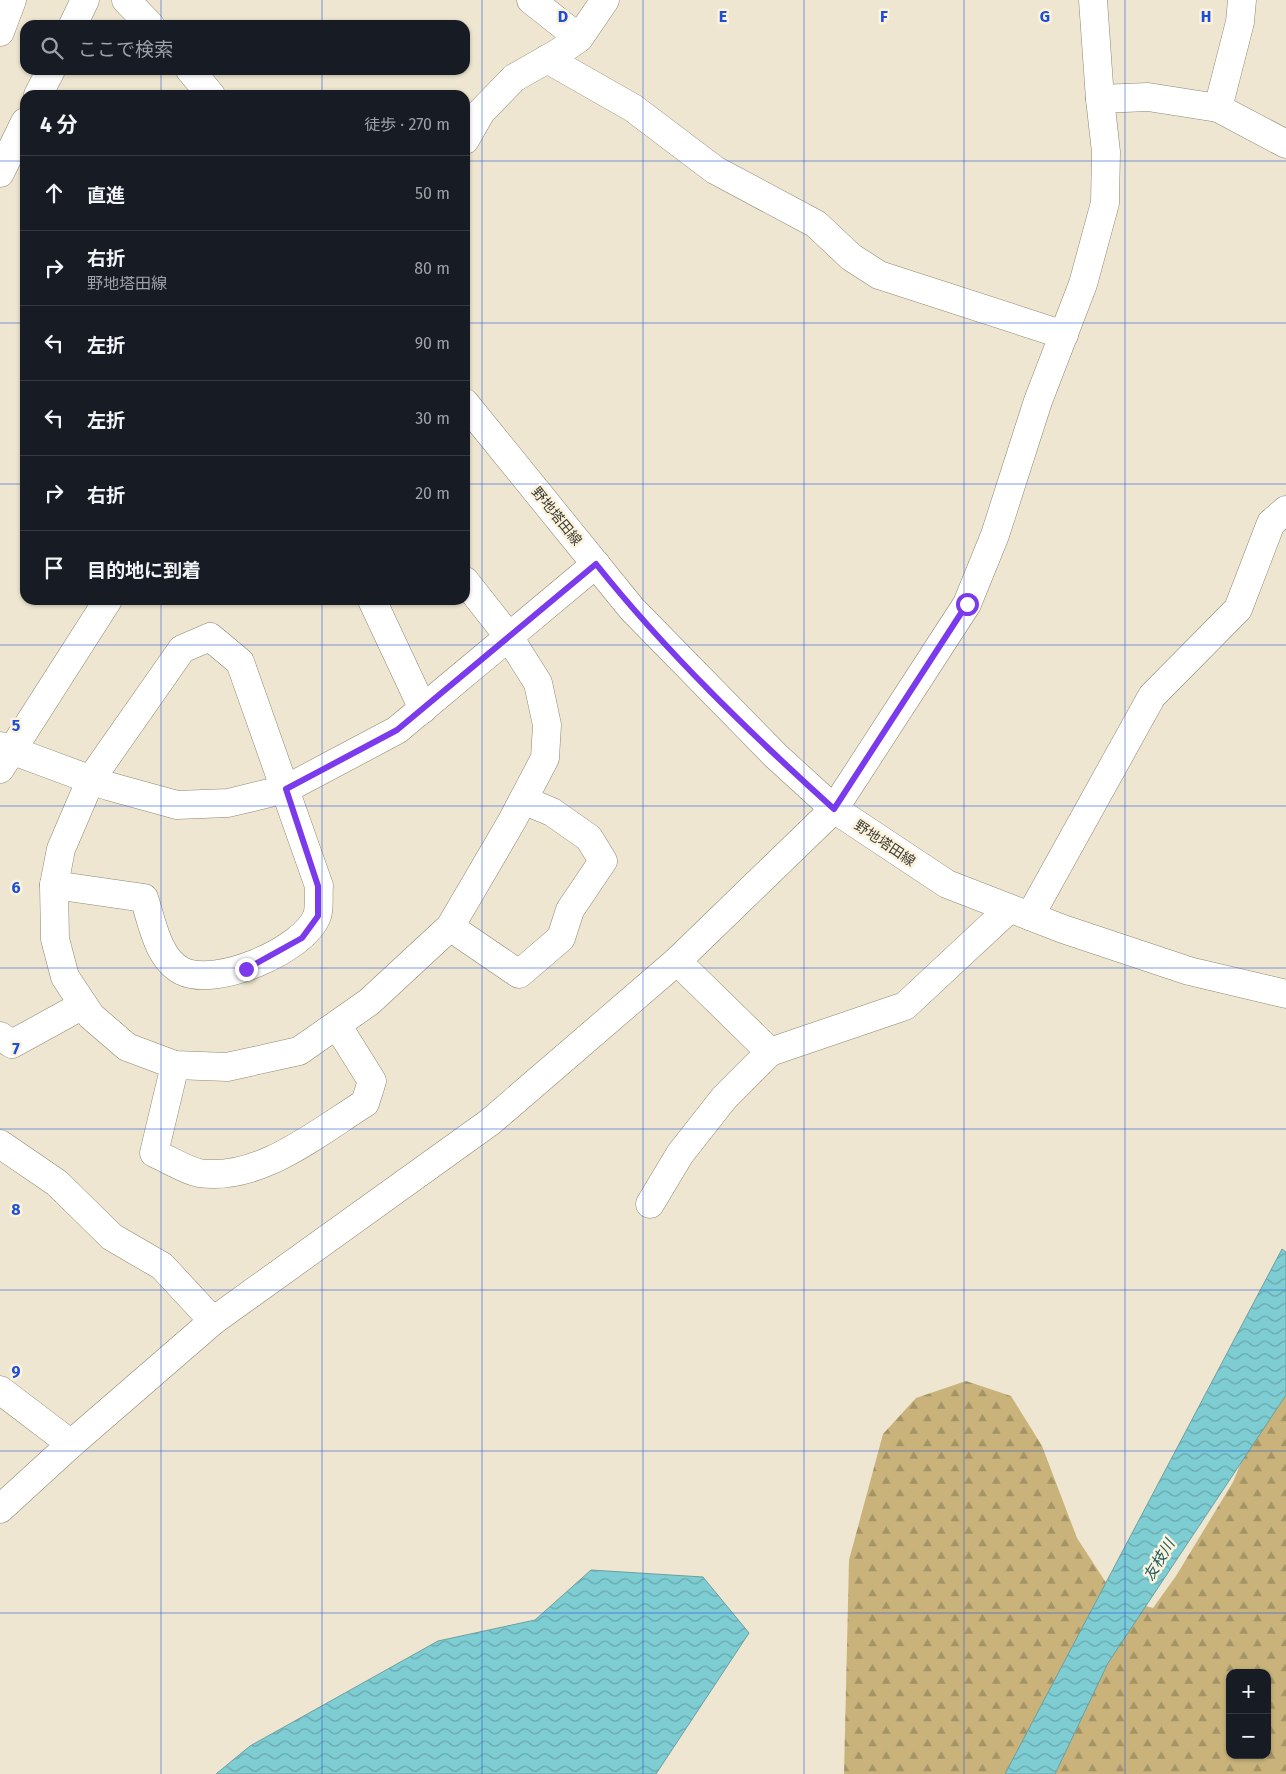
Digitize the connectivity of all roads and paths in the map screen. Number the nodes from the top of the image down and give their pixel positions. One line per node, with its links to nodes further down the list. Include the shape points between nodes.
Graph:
1 (12, 0): 10 (street)
2 (85, 0): 8 (street)
3 (126, 0): 9 (street)
4 (531, 0): 11 (street)
5 (605, 0): 11 (street)
6 (1093, 0): 17 (street)
7 (1242, 0): 18 (street, via 1240,22)
8 (75, 20)
9 (145, 20)
10 (0, 32)
11 (579, 38): 12 (street)
12 (547, 59): 19 (street, via 514,78 481,112); 23 (street, via 634,108 715,170 816,224 851,257 880,275)
13 (48, 75): 15 (street)
14 (194, 75): 16 (street)
15 (41, 90)
16 (206, 90)
17 (1100, 99): 18 (street, via 1148,97); 23 (street, via 1106,152 1105,203 1083,284)
18 (1218, 108): 21 (street)
19 (470, 131)
20 (20, 132): 22 (street)
21 (1286, 144)
22 (0, 173)
23 (1064, 335): 36 (street, via 1038,401 995,535 967,604)
24 (470, 409): 26 (street, 野地塔田線)
25 (1286, 510): 38 (street, via 1271,523 1238,609 1152,696)
26 (596, 564): 30 (street); 36 (street, 野地塔田線, via 632,609 776,756)
27 (470, 588): 30 (street)
28 (105, 605): 32 (street)
29 (374, 605): 31 (street)
30 (509, 637): 31 (street); 35 (street, via 538,683 547,724 544,758)
31 (423, 709): 34 (street, via 397,730)
32 (4, 755): 33 (street)
33 (91, 779): 34 (street, via 177,805 228,803); 34 (street, via 182,649 210,637 240,662); 37 (street, via 61,849)
34 (286, 789): 37 (street, via 318,886 318,916 302,938 246,969 209,976 182,970 162,952 144,898)
35 (523, 800): 39 (street); 39 (street, via 552,812 589,838 603,861 570,910 561,938 519,974)
36 (834, 809): 38 (street, 野地塔田線, via 947,884); 40 (street)
37 (54, 885): 42 (street, via 55,939 65,978)
38 (1020, 912): 41 (street, 野地塔田線, via 1189,972); 45 (street, via 905,1006)
39 (450, 927): 43 (street, via 370,1002)
40 (677, 961): 45 (street); 49 (street, via 490,1122)
41 (1286, 994)
42 (83, 1005): 44 (street, via 12,1044); 46 (street, via 127,1047)
43 (336, 1025): 46 (street, via 299,1051 227,1067); 46 (street, via 372,1081 365,1103 268,1163 231,1173 198,1173 154,1153)
44 (0, 1036)
45 (770, 1052): 48 (street, via 724,1098 680,1154)
46 (175, 1065)
47 (0, 1144): 49 (street, via 57,1183 112,1237 162,1266)
48 (650, 1204)
49 (213, 1321): 51 (street)
50 (0, 1390): 51 (street)
51 (71, 1444): 52 (street)
52 (0, 1510)

